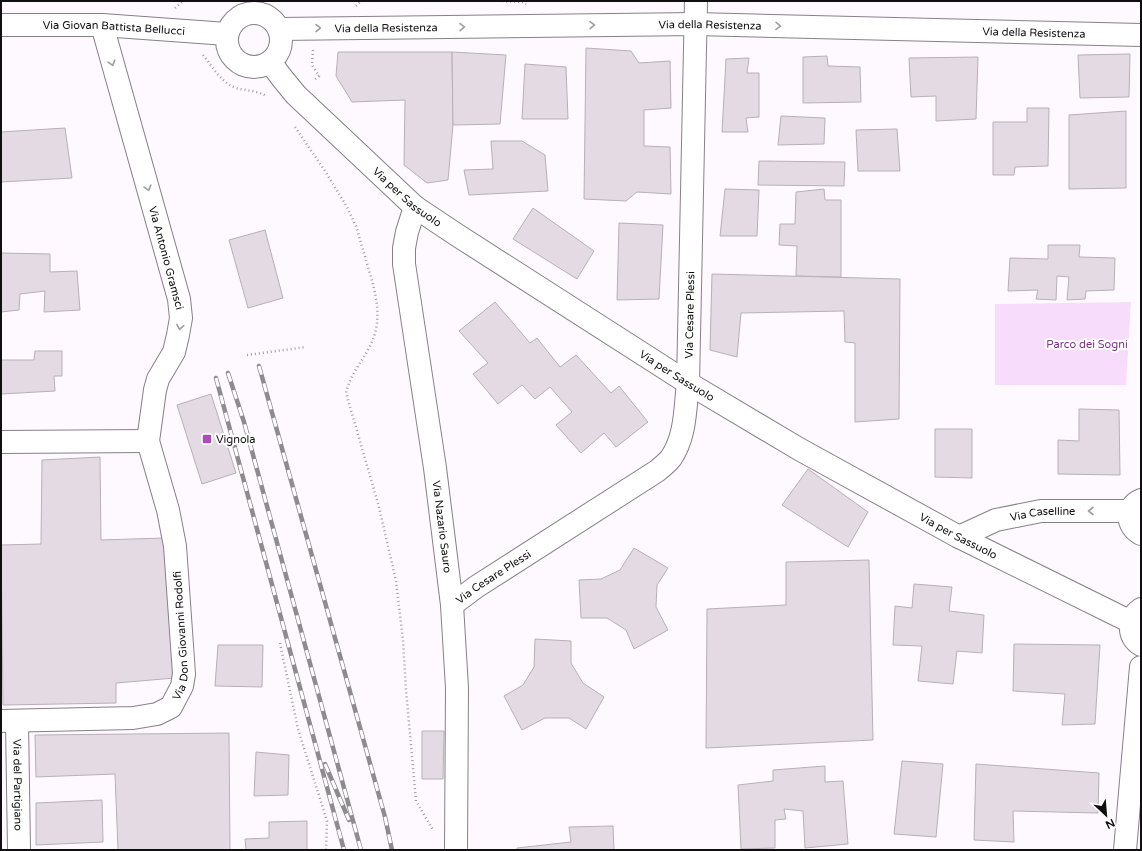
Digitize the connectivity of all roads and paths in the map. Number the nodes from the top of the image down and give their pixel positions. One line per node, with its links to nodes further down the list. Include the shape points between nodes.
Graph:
1 (183, 1): 4 (path)
2 (696, 1): 5 (street, Via Cesare Plessi)
3 (249, 7): 8 (street, via 268,17); 9 (street, via 230,26)
4 (173, 9)
5 (696, 24): 8 (street, Via della Resistenza, one-way to 5); 10 (street, Via della Resistenza, one-way to 10); 18 (street, Via Cesare Plessi)
6 (1, 25): 7 (street, Via Giovan Battista Bellucci)
7 (102, 25): 9 (street, Via Giovan Battista Bellucci); 19 (street, Via Antonio Gramsci, one-way to 19, via 179,299 181,318 178,335 174,352 158,379)
8 (279, 29): 12 (street, via 280,47)
9 (227, 34): 12 (street, via 228,50 232,58 239,63 254,68)
10 (1141, 34)
11 (198, 51): 13 (path, via 231,86 258,92)
12 (270, 62): 15 (street, Via per Sassuolo, via 296,95)
13 (269, 98)
14 (295, 126): 30 (path, via 352,217 378,303 378,319 372,343 350,379 346,393 379,506 396,581 416,801)
15 (415, 207): 18 (street, Via per Sassuolo); 24 (street, Via Nazario Sauro, via 407,232 404,264 435,468)
16 (306, 347): 17 (path)
17 (247, 355)
18 (688, 383): 23 (street, Via per Sassuolo, via 799,450); 24 (street, Via Cesare Plessi, via 681,436 670,459 657,471)
19 (148, 441): 20 (street); 29 (street, Via Don Giovanni Rodolfi, via 168,510 175,546 184,674 182,686 171,706 157,714 133,718)
20 (1, 442)
21 (1136, 505): 22 (street, via 1129,516 1132,526); 23 (street, Via Caselline, one-way to 23, via 1041,511 996,520)
22 (1141, 534)
23 (959, 537): 25 (street, Via per Sassuolo)
24 (452, 605): 33 (street, Via Nazario Sauro, via 457,688)
25 (1136, 616): 27 (street, via 1130,628 1134,639)
26 (280, 643): 32 (path, via 298,729 327,821)
27 (1141, 645)
28 (1141, 667): 34 (street)
29 (9, 721): 31 (street, Via del Partigiano)
30 (436, 836)
31 (18, 850)
32 (326, 850)
33 (456, 850)
34 (1125, 850)

